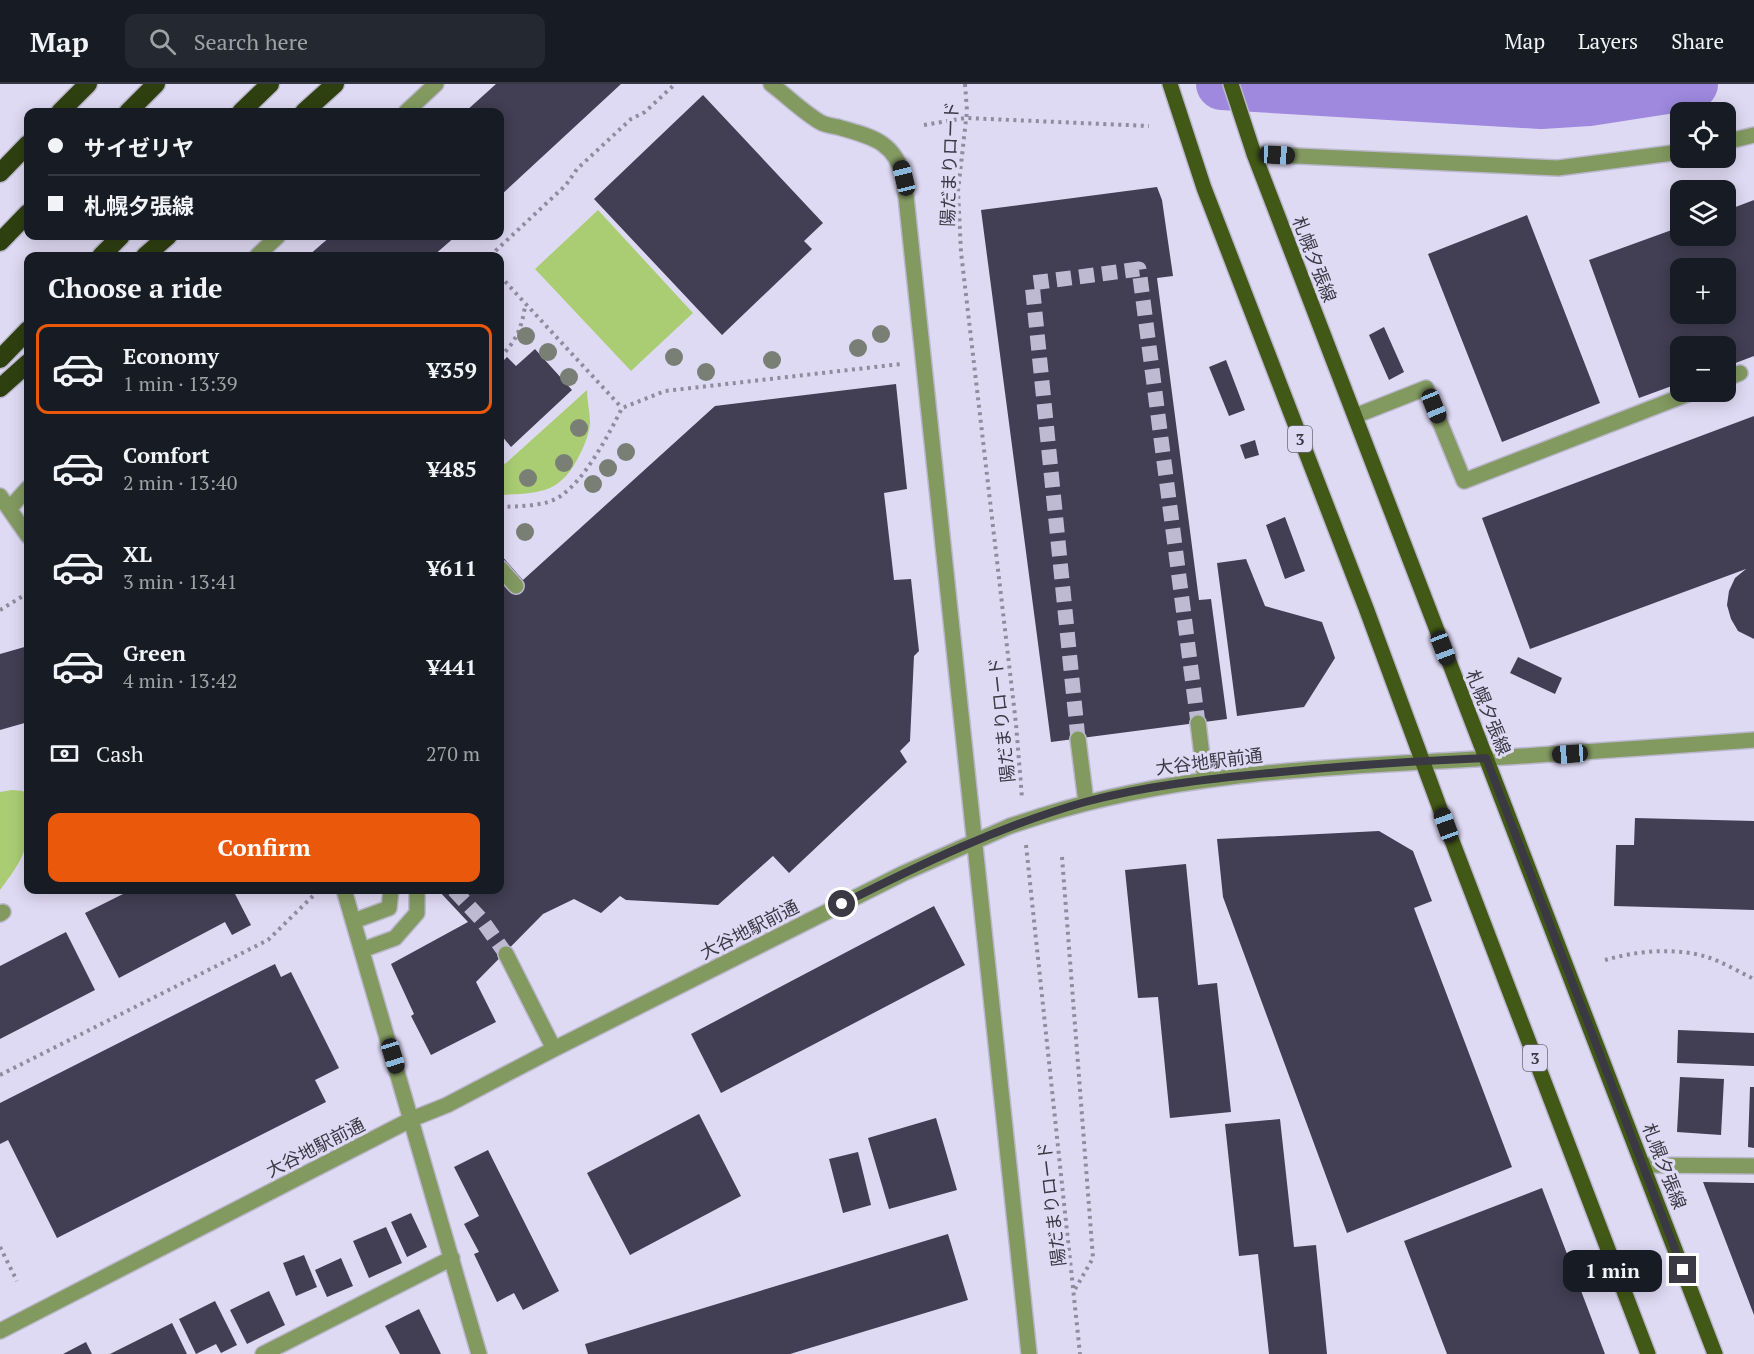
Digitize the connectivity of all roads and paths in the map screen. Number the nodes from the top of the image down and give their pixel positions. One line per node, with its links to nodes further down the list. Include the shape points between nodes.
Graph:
1 (88, 84): 11 (highway)
2 (156, 84): 12 (highway)
3 (270, 84): 13 (highway)
4 (335, 84): 14 (highway)
5 (436, 84): 15 (street)
6 (675, 84): 33 (path, via 577,169 566,185)
7 (771, 84): 64 (street, via 820,122 883,143 900,164 904,178)
8 (965, 84): 16 (path, 陽だまりロード)
9 (1170, 84): 59 (main road, 3, via 1204,188)
10 (1231, 84): 23 (main road, 札幌夕張線)
11 (64, 108)
12 (132, 108)
13 (246, 108)
14 (308, 108)
15 (410, 108)
16 (966, 118): 17 (path); 18 (path); 61 (path, 陽だまりロード, via 958,191 961,252)
17 (924, 125)
18 (1149, 126)
19 (1754, 135): 20 (street)
20 (1736, 139)
21 (24, 148): 24 (highway)
22 (1670, 153): 23 (street, via 1558,168)
23 (1254, 154): 46 (main road, 札幌夕張線)
24 (0, 173)
25 (24, 217): 29 (highway)
26 (117, 240): 30 (highway)
27 (163, 240): 31 (highway)
28 (274, 240): 32 (street)
29 (0, 242)
30 (105, 252)
31 (150, 252)
32 (261, 252)
33 (494, 252)
34 (504, 281): 35 (path)
35 (525, 305): 37 (path, via 522,326); 45 (path)
36 (24, 334): 38 (highway)
37 (504, 353)
38 (0, 359)
39 (906, 363): 45 (path, via 665,391)
40 (24, 367): 43 (highway)
41 (1740, 373): 42 (street)
42 (1736, 375)
43 (0, 388)
44 (1670, 401): 46 (street, via 1464,481 1426,388)
45 (621, 408): 49 (path, via 608,436 561,496 534,505)
46 (1355, 416): 58 (main road, 札幌夕張線)
47 (24, 490): 48 (street)
48 (4, 502): 50 (street)
49 (504, 507)
50 (24, 530)
51 (504, 572): 52 (street)
52 (516, 586)
53 (24, 595): 54 (path)
54 (0, 610)
55 (1198, 723): 60 (street)
56 (1078, 739): 62 (street)
57 (1754, 740): 58 (street, 大谷地駅前通)
58 (1486, 758): 59 (street, 大谷地駅前通); 78 (main road, 札幌夕張線)
59 (1422, 762): 60 (street, 大谷地駅前通); 89 (main road, 3)
60 (1205, 779): 62 (street, 大谷地駅前通)
61 (1023, 802)
62 (1086, 802): 64 (street, 大谷地駅前通, bridge)
63 (1026, 836): 83 (path, 陽だまりロード)
64 (975, 840): 75 (street, 大谷地駅前通); 87 (street)
65 (1062, 857): 83 (path, via 1093,1258)
66 (315, 894): 76 (path, via 268,940)
67 (345, 894): 70 (street)
68 (391, 894): 70 (street, via 389,908)
69 (417, 894): 71 (street, via 417,913 395,938)
70 (354, 921): 71 (street)
71 (362, 950): 77 (street)
72 (506, 954): 75 (street)
73 (1605, 960): 74 (path, via 1625,954 1683,951 1708,957)
74 (1754, 979)
75 (554, 1049): 77 (street, 大谷地駅前通)
76 (0, 1076)
77 (412, 1119): 81 (street); 84 (street, 大谷地駅前通)
78 (1644, 1165): 79 (street); 90 (main road, 札幌夕張線)
79 (1754, 1166)
80 (0, 1246): 82 (path)
81 (453, 1258): 85 (street); 86 (street)
82 (17, 1281)
83 (1074, 1291): 88 (path, 陽だまりロード)
84 (0, 1331)
85 (263, 1354)
86 (479, 1354)
87 (1029, 1354)
88 (1080, 1354)
89 (1648, 1354)
90 (1715, 1354)

